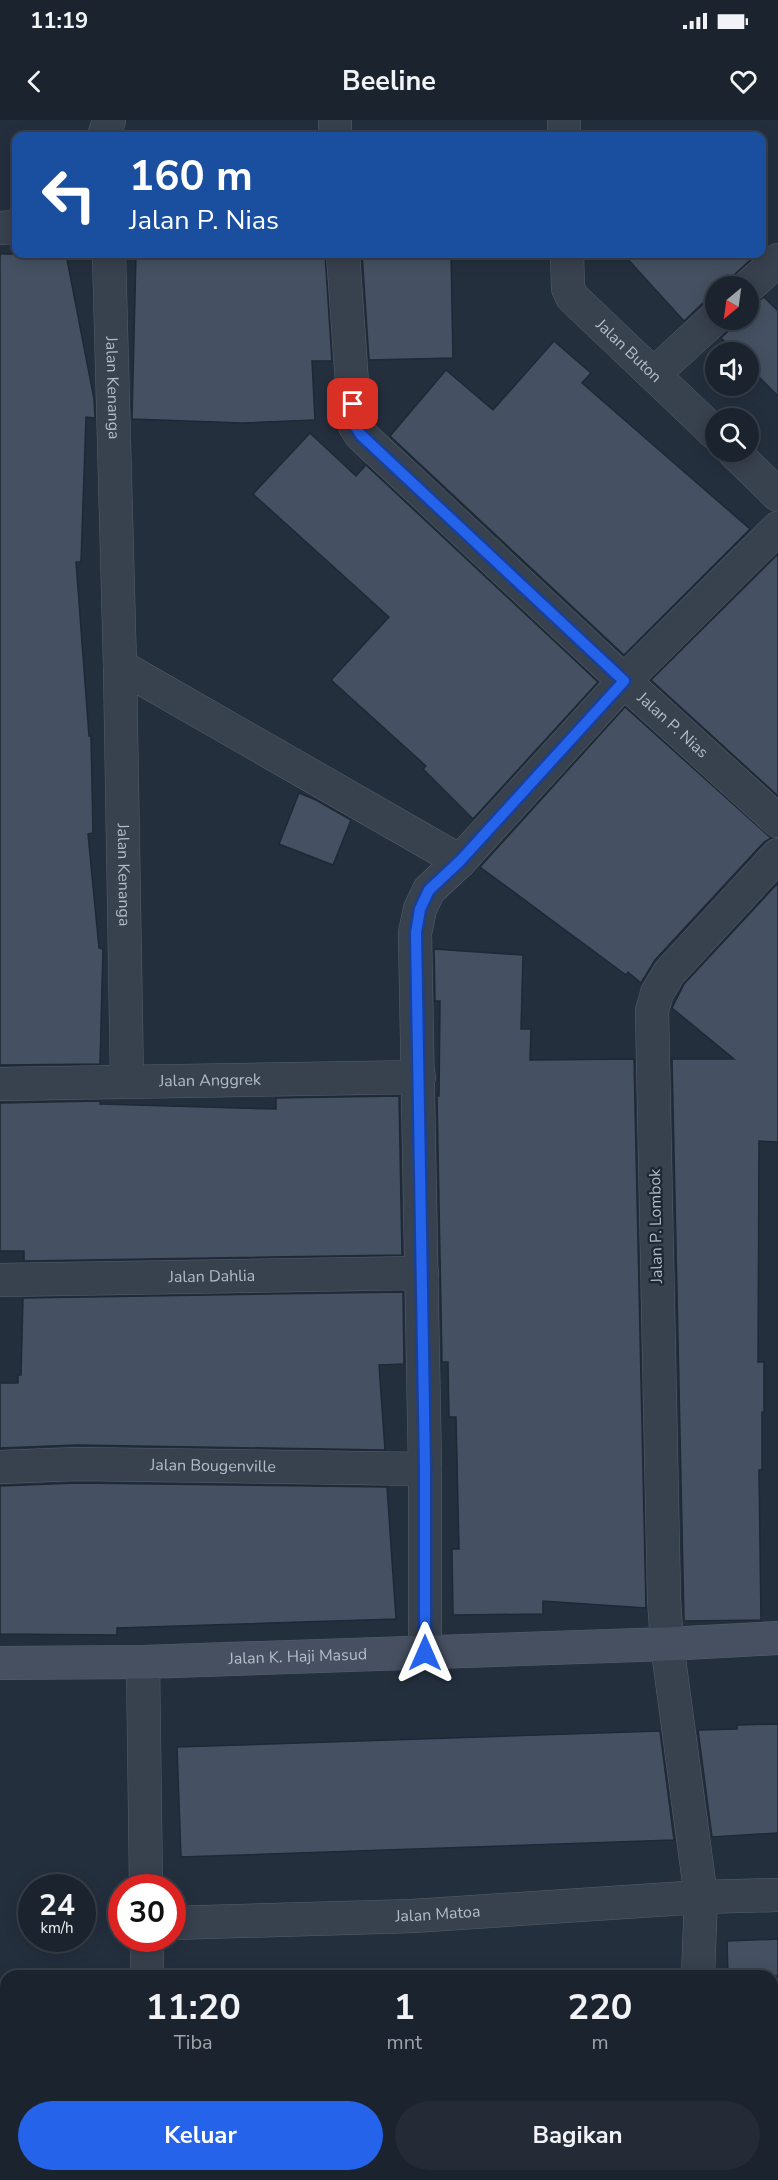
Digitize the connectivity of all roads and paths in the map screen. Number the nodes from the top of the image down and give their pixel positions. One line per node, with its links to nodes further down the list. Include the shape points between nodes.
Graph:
1 (109, 258): 12 (street, Jalan Kenanga)
2 (342, 258): 13 (street, Jalan P. Nias, via 358,431)
3 (567, 258): 7 (street, Jalan Buton, via 568,288 573,297)
4 (778, 260): 5 (street)
5 (759, 277)
6 (705, 327): 7 (street)
7 (654, 374): 8 (street, Jalan Buton)
8 (705, 423)
9 (744, 462): 10 (street)
10 (778, 495)
11 (778, 528): 13 (street)
12 (120, 666): 16 (street); 18 (street, Jalan Kenanga)
13 (624, 681): 14 (street, Jalan P. Nias); 16 (street)
14 (778, 821)
15 (778, 855): 25 (street, Jalan P. Lombok, via 669,973 652,1011 663,1587)
16 (460, 861): 17 (street, via 429,890 420,909 416,933)
17 (419, 1077): 18 (street, Jalan Anggrek); 20 (street)
18 (127, 1082): 19 (street, Jalan Anggrek)
19 (0, 1083)
20 (422, 1273): 21 (street, Jalan Dahlia); 23 (street)
21 (0, 1280)
22 (0, 1467): 23 (street, Jalan Bougenville, via 77,1464)
23 (425, 1469): 26 (street)
24 (778, 1638): 25 (street, Jalan K. Haji Masud)
25 (668, 1644): 26 (street, Jalan K. Haji Masud); 31 (street, Jalan P. Lombok)
26 (425, 1653): 27 (street, Jalan K. Haji Masud)
27 (143, 1662): 28 (street, Jalan K. Haji Masud); 29 (street)
28 (0, 1663)
29 (146, 1874)
30 (778, 1895): 31 (street, Jalan Matoa)
31 (701, 1897): 32 (street, Jalan Matoa, via 413,1916); 35 (street, Jalan P. Lombok)
32 (186, 1923)
33 (147, 1952): 34 (street)
34 (147, 1970)
35 (698, 1970)

